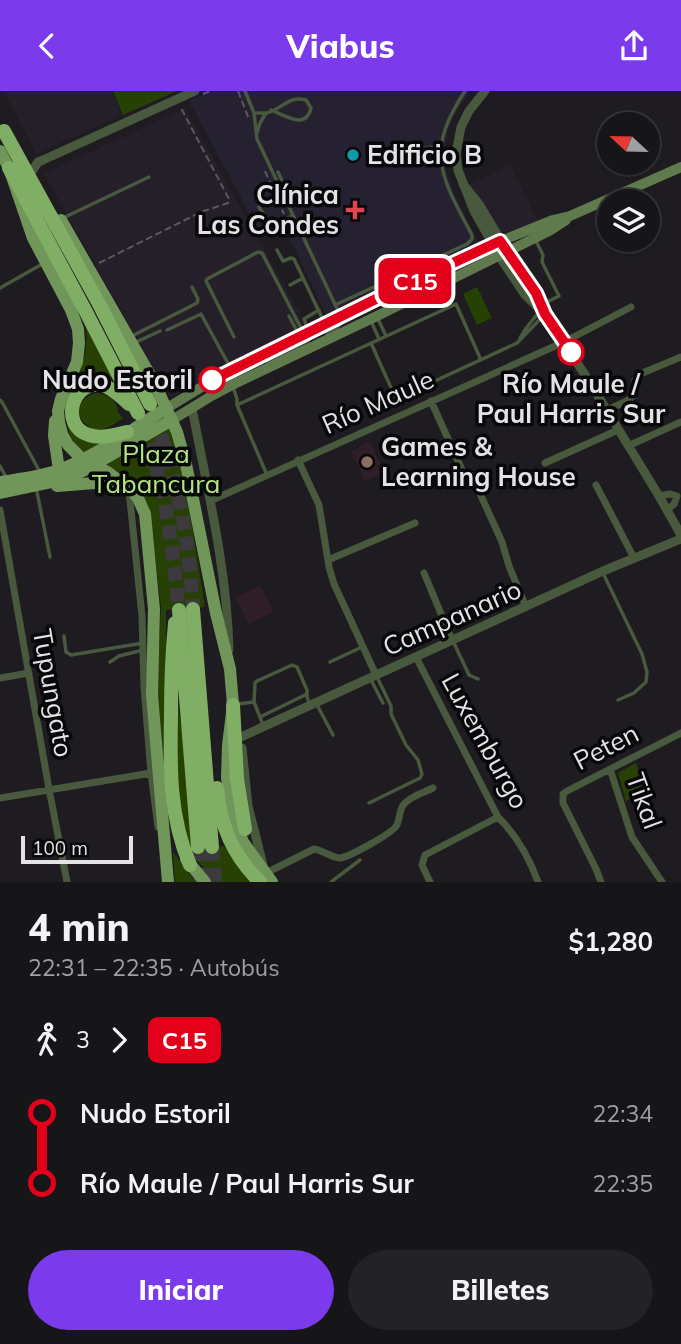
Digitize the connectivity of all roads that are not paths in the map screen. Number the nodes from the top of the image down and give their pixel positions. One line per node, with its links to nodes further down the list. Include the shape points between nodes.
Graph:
1 (195, 91): 15 (street, via 43,160)
2 (245, 91): 6 (lane)
3 (465, 91): 11 (lane, via 451,113)
4 (485, 91): 12 (street, via 463,121)
5 (271, 110): 5 (lane, via 302,120 311,108 306,100 296,98); 7 (lane)
6 (254, 113): 7 (lane); 9 (lane)
7 (266, 113): 9 (lane)
8 (2, 127): 15 (main road); 57 (highway, via 99,304)
9 (257, 139): 20 (lane)
10 (423, 149): 11 (lane, via 433,146)
11 (440, 150): 12 (lane); 31 (lane, via 444,178 472,239)
12 (456, 154): 24 (street, via 474,211)
13 (4, 161): 26 (main road); 57 (highway)
14 (681, 167): 21 (main road)
15 (33, 170): 22 (main road)
16 (278, 172): 18 (lane)
17 (149, 177): 22 (lane)
18 (289, 196)
19 (259, 207): 20 (lane, via 272,222)
20 (293, 216): 31 (lane)
21 (570, 216): 23 (main road); 24 (main road)
22 (60, 219): 45 (main road)
23 (534, 237): 24 (main road); 35 (lane, via 559,296)
24 (500, 248): 34 (main road); 34 (main road); 35 (street, via 525,295)
25 (277, 250): 27 (lane, via 283,261 294,260)
26 (45, 263): 30 (lane); 59 (main road, via 71,310 79,336 75,370)
27 (303, 278): 28 (lane); 33 (lane)
28 (290, 285)
29 (192, 287): 45 (lane, via 197,303)
30 (0, 288)
31 (335, 305): 37 (lane)
32 (631, 307): 46 (street, Río Maule)
33 (319, 310): 38 (lane); 43 (lane, via 304,319)
34 (375, 310): 37 (main road); 41 (lane); 43 (main road); 44 (lane)
35 (543, 310): 46 (street); 49 (lane, via 517,343)
36 (289, 316): 43 (lane)
37 (341, 317): 38 (main road); 43 (lane, via 337,328)
38 (325, 324): 43 (main road)
39 (167, 330): 50 (lane, via 202,314)
40 (160, 331): 45 (lane)
41 (386, 336): 44 (lane); 49 (lane, via 456,304)
42 (234, 337): 43 (lane, via 206,281 258,252)
43 (305, 338): 50 (main road); 51 (main road)
44 (379, 339): 47 (lane)
45 (130, 341): 55 (main road)
46 (564, 342): 53 (street, Río Maule); 58 (street)
47 (371, 343): 49 (lane, via 396,398); 54 (lane)
48 (681, 357): 58 (street, via 640,374 633,396)
49 (481, 360)
50 (232, 369): 55 (main road)
51 (232, 385): 54 (lane); 56 (main road)
52 (0, 400): 72 (lane)
53 (431, 401): 65 (street, Río Maule); 88 (street, via 467,481 477,487)
54 (237, 405): 70 (lane)
55 (167, 408): 60 (main road); 63 (main road)
56 (192, 408): 60 (main road); 78 (street)
57 (142, 410): 63 (highway, via 103,385 86,388 74,400 74,422 85,434)
58 (607, 410): 62 (street)
59 (58, 411): 66 (main road, via 65,439); 69 (main road, via 54,436)
60 (172, 420): 66 (main road); 97 (main road, via 186,464)
61 (681, 422): 64 (street)
62 (618, 430): 64 (street); 67 (street)
63 (127, 432): 66 (main road)
64 (628, 446): 77 (street)
65 (298, 460): 70 (street, Río Maule); 85 (street, via 319,505)
66 (89, 462): 69 (main road); 72 (main road, via 57,481); 74 (main road)
67 (545, 463)
68 (0, 466): 71 (lane)
69 (59, 470): 72 (main road)
70 (268, 475): 78 (street, Río Maule)
71 (4, 482): 72 (main road)
72 (39, 482): 74 (main road, via 57,486 107,481); 75 (main road); 83 (lane)
73 (596, 485): 84 (street)
74 (128, 487): 92 (street); 120 (main road, via 141,503 146,520 154,609 152,695)
75 (0, 493)
76 (679, 495): 77 (street); 80 (street)
77 (659, 496): 80 (street)
78 (210, 501): 97 (street, via 223,574)
79 (0, 510): 98 (street, Tupungato)
80 (667, 510): 82 (street)
81 (415, 523): 85 (street)
82 (681, 537): 84 (street, Campanario)
83 (50, 557)
84 (634, 558): 86 (street, Campanario)
85 (328, 560): 93 (street, via 334,585)
86 (603, 571): 88 (street, Campanario); 104 (lane, via 647,672 646,683)
87 (424, 573): 91 (street)
88 (526, 607): 91 (street, Campanario)
89 (182, 614): 102 (highway); 102 (highway, via 205,847); 125 (highway, via 172,655 170,744 173,804)
90 (64, 636): 92 (lane, via 66,652 71,655)
91 (452, 640): 94 (street, Campanario); 101 (lane, via 469,675)
92 (143, 646): 95 (lane); 115 (street)
93 (362, 646): 96 (lane); 99 (street)
94 (416, 657): 99 (street, Campanario); 121 (street, Luxemburgo)
95 (110, 662)
96 (330, 662)
97 (230, 669): 108 (main road)
98 (29, 673): 100 (street); 117 (street, Tupungato)
99 (373, 677): 106 (lane); 107 (street, Campanario); 119 (lane, via 422,774)
100 (0, 678)
101 (478, 679)
102 (200, 694): 126 (highway, via 211,731 222,823 232,847)
103 (307, 694): 105 (lane, via 297,667 292,665 257,681); 107 (lane); 109 (lane)
104 (618, 700)
105 (254, 702): 108 (lane); 109 (lane)
106 (383, 703)
107 (313, 704): 110 (street, Campanario); 112 (lane)
108 (233, 705): 113 (street); 122 (highway); 126 (main road, via 229,797 234,824)
109 (260, 717): 110 (lane)
110 (264, 727): 113 (street, Campanario)
111 (681, 733): 114 (street, Peten)
112 (333, 735)
113 (241, 737): 126 (street)
114 (610, 769): 133 (street, Peten, via 566,790 562,799); 134 (street, Tikal, via 632,837)
115 (151, 773): 117 (street); 124 (street)
116 (433, 788): 126 (street, via 404,803 391,832 346,856 314,849)
117 (49, 789): 118 (street); 127 (street, Tupungato)
118 (0, 798)
119 (369, 803)
120 (163, 808): 124 (main road); 125 (main road)
121 (498, 817): 131 (street, via 425,855 422,865); 132 (street, Luxemburgo, via 530,859)
122 (245, 829)
123 (360, 860): 130 (lane)
124 (166, 862): 128 (main road)
125 (190, 865): 129 (main road)
126 (261, 879)
127 (67, 882)
128 (168, 882)
129 (205, 882)
130 (331, 882)
131 (430, 882)
132 (538, 882)
133 (601, 882)
134 (662, 882)

